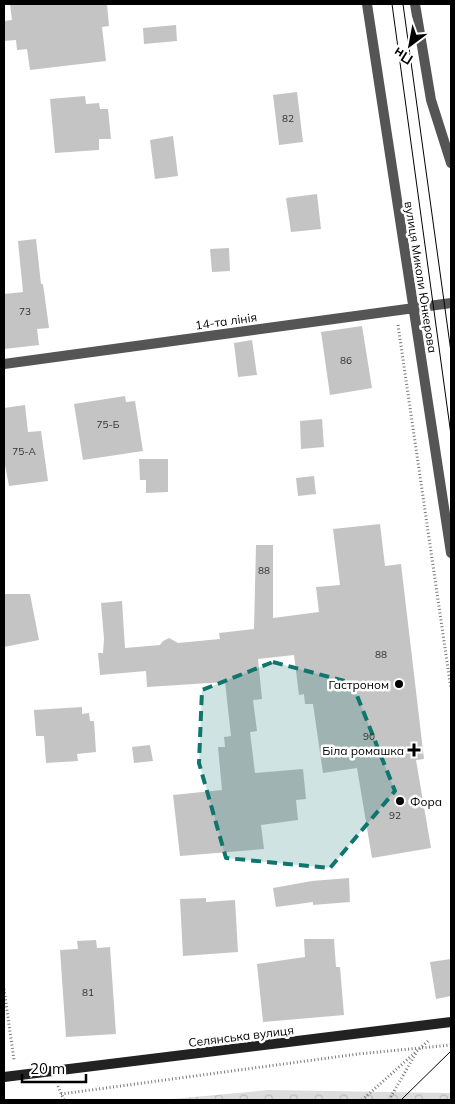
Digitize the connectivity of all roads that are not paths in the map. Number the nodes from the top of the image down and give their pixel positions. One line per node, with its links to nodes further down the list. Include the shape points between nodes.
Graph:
1 (366, 4): 5 (street, вулиця Миколи Юнкерова)
2 (415, 4): 3 (street, via 431,100)
3 (451, 163)
4 (451, 303): 5 (street, 14-та лінія)
5 (413, 307): 6 (street, 14-та лінія); 7 (street, вулиця Миколи Юнкерова)
6 (4, 364)
7 (451, 554)
8 (451, 1022): 9 (street, Селянська вулиця)
9 (4, 1077)

